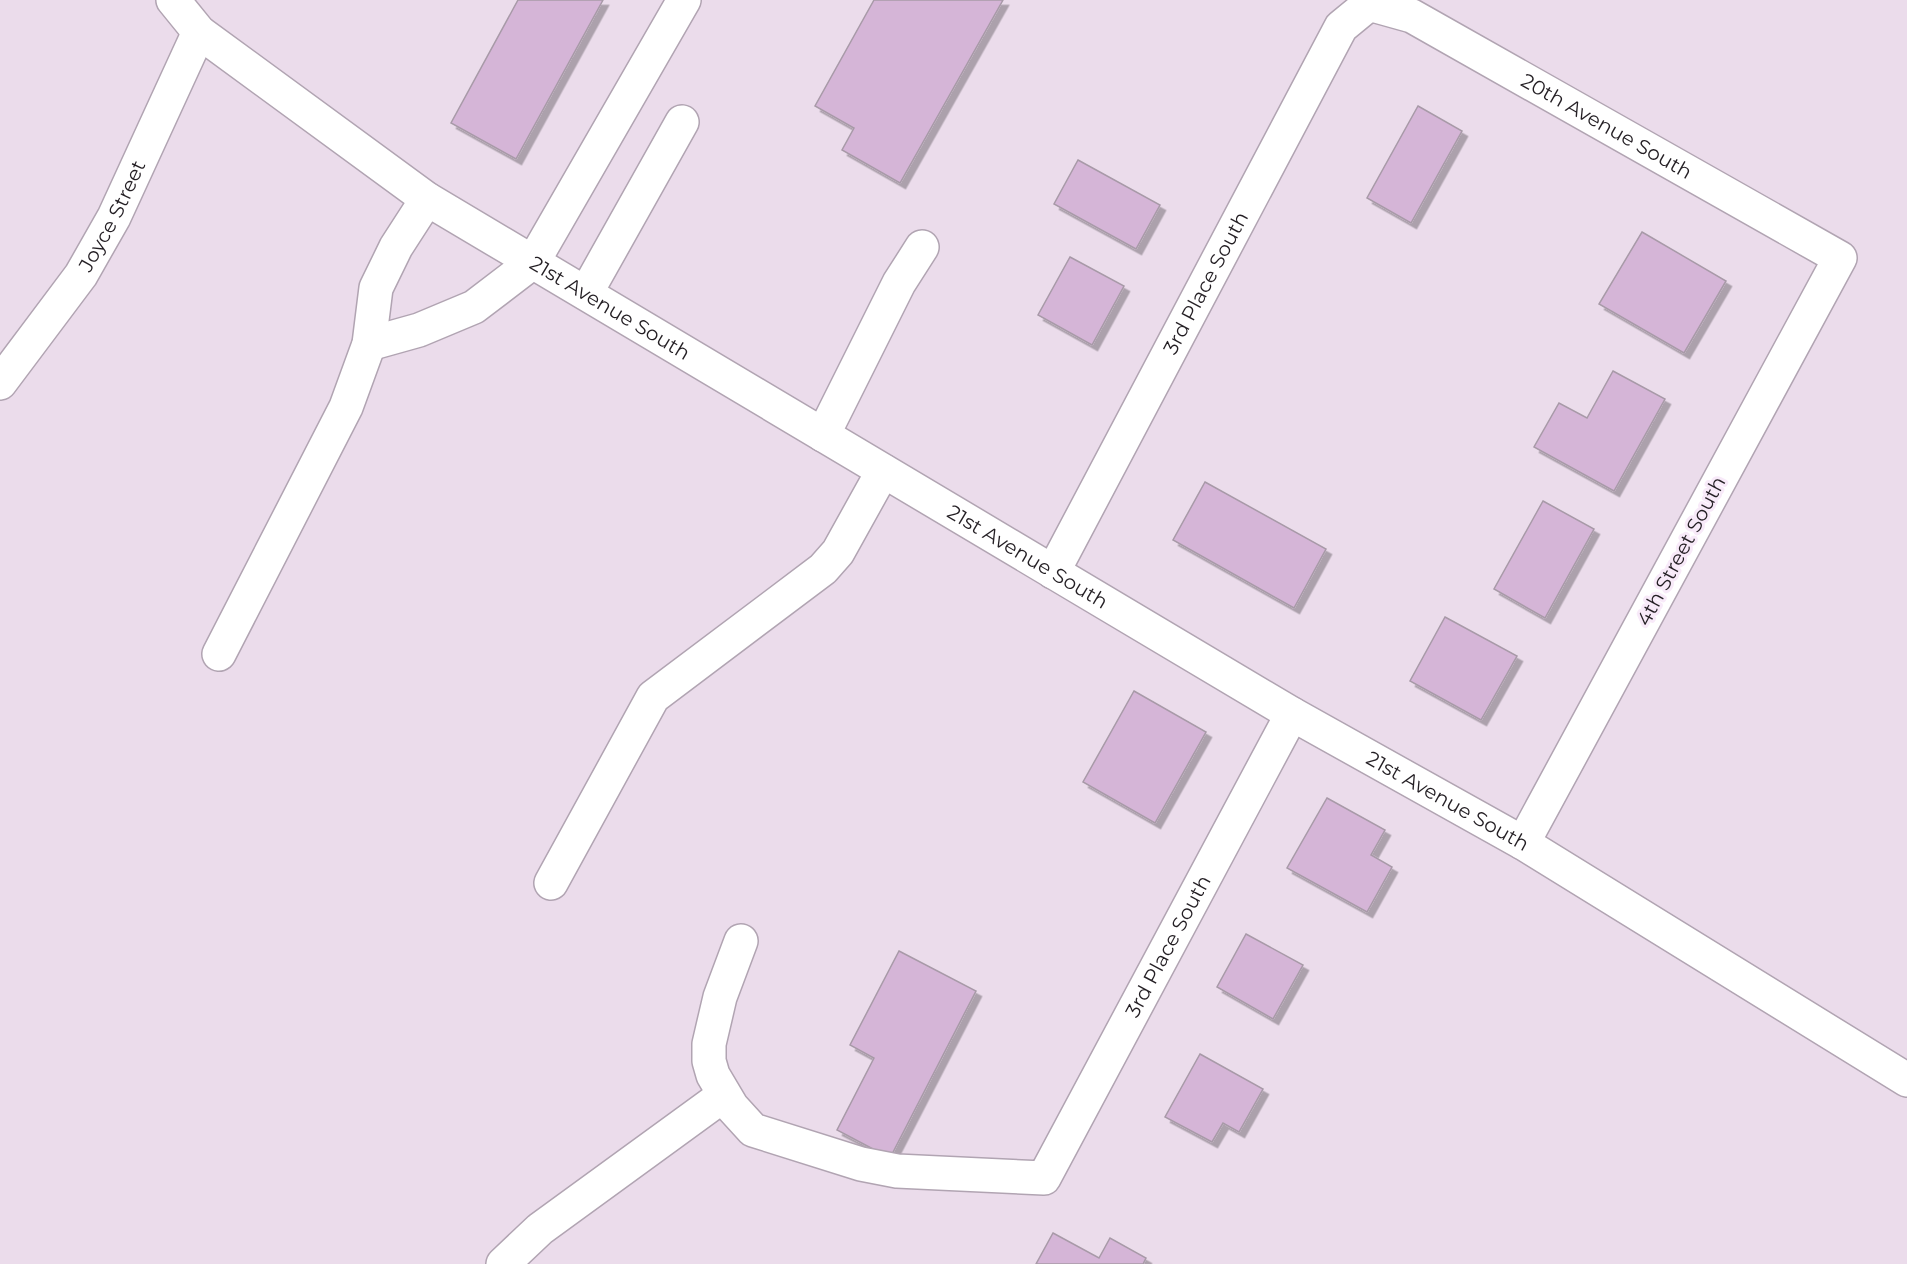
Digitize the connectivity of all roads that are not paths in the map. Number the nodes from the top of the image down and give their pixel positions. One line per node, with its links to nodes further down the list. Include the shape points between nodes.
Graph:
1 (173, 0): 4 (street, 21st Avenue South)
2 (684, 0): 9 (street)
3 (1369, 4): 8 (street, 20th Avenue South, via 1412,16); 15 (street, 3rd Place South, via 1341,27)
4 (199, 32): 6 (street, 21st Avenue South); 12 (street, Joyce Street, via 114,217 87,265)
5 (682, 122): 10 (street)
6 (426, 199): 9 (street, 21st Avenue South); 11 (street, via 376,288)
7 (922, 247): 13 (street, via 899,283)
8 (1840, 258): 18 (street, 4th Street South)
9 (533, 262): 10 (street, 21st Avenue South); 11 (street, via 474,307 418,330)
10 (586, 293): 13 (street, 21st Avenue South)
11 (369, 344): 16 (street, via 346,407)
12 (0, 383)
13 (823, 435): 14 (street, 21st Avenue South)
14 (883, 471): 15 (street, 21st Avenue South); 19 (street, via 838,552 823,569 653,697)
15 (1053, 572): 17 (street, 21st Avenue South)
16 (219, 654)
17 (1292, 714): 18 (street, 21st Avenue South); 22 (street, 3rd Place South, via 1044,1178 897,1171 861,1164 753,1130)
18 (1523, 843): 21 (street, 21st Avenue South)
19 (551, 883)
20 (741, 941): 22 (street, via 720,997 709,1044 712,1075)
21 (1907, 1080)
22 (724, 1095): 23 (street, via 540,1229)
23 (503, 1264)

